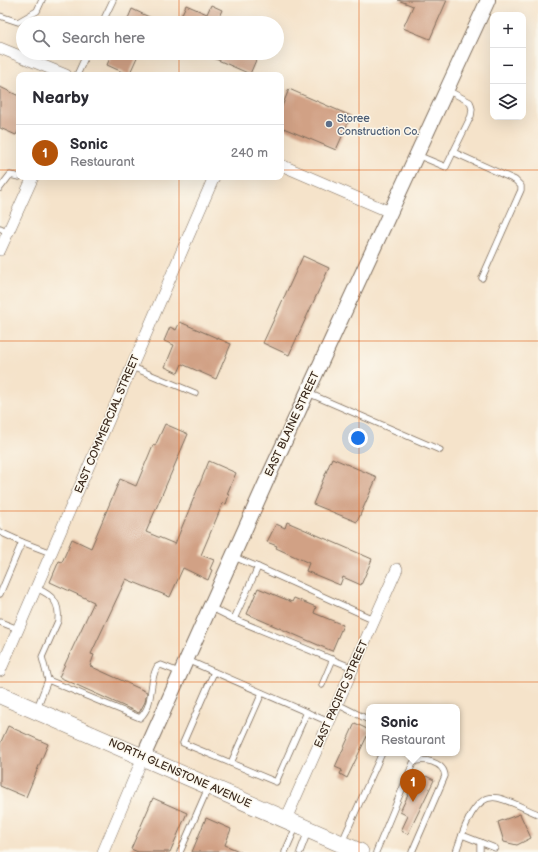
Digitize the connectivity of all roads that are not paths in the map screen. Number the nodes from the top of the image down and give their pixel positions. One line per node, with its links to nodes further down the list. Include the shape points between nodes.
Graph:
1 (42, 0): 5 (lane, via 37,11)
2 (113, 0): 6 (lane)
3 (488, 0): 14 (street, EAST BLAINE STREET)
4 (0, 16): 7 (lane)
5 (28, 16)
6 (105, 16)
7 (16, 21)
8 (0, 48): 9 (street)
9 (16, 55)
10 (29, 60): 12 (street)
11 (84, 60): 13 (lane)
12 (59, 72)
13 (78, 72)
14 (447, 90): 15 (lane, via 470,102 472,109); 16 (street, EAST BLAINE STREET)
15 (453, 152): 16 (lane, via 446,167); 25 (lane, via 515,180 521,186)
16 (417, 155): 22 (street, EAST BLAINE STREET)
17 (284, 166): 22 (street)
18 (16, 176): 21 (lane, via 10,175)
19 (31, 180): 23 (street)
20 (213, 180): 26 (street, EAST COMMERCIAL STREET)
21 (0, 188)
22 (390, 212): 28 (street, EAST BLAINE STREET)
23 (4, 230): 24 (street)
24 (0, 250)
25 (482, 278)
26 (132, 367): 27 (lane); 32 (street, EAST COMMERCIAL STREET)
27 (196, 393)
28 (307, 393): 29 (lane); 33 (street, EAST BLAINE STREET)
29 (440, 450)
30 (0, 532): 31 (lane)
31 (22, 542): 32 (lane); 37 (lane)
32 (51, 553): 36 (street, EAST COMMERCIAL STREET)
33 (232, 556): 34 (lane); 38 (street, EAST BLAINE STREET)
34 (258, 568): 39 (lane); 40 (lane)
35 (397, 569): 40 (street, EAST PACIFIC STREET)
36 (36, 588): 42 (street, EAST COMMERCIAL STREET); 49 (lane, via 49,594 57,604 58,621 42,657)
37 (0, 594)
38 (210, 607): 39 (lane); 43 (street, EAST BLAINE STREET)
39 (234, 619): 44 (lane)
40 (375, 620): 45 (street, EAST PACIFIC STREET)
41 (0, 622): 42 (lane)
42 (18, 629): 46 (street, EAST COMMERCIAL STREET)
43 (186, 660): 47 (lane); 48 (street, EAST BLAINE STREET)
44 (333, 660): 45 (lane); 50 (lane)
45 (353, 668): 53 (street, EAST PACIFIC STREET)
46 (0, 671)
47 (214, 672): 51 (lane); 60 (lane, via 183,743)
48 (180, 673): 49 (lane, via 161,665 157,667 151,681 151,697 140,718); 59 (street, EAST BLAINE STREET)
49 (48, 680): 54 (lane)
50 (322, 685)
51 (262, 693): 55 (lane); 60 (lane)
52 (0, 694): 54 (main road, NORTH GLENSTONE AVENUE)
53 (337, 704): 56 (lane); 57 (street, EAST PACIFIC STREET)
54 (36, 710): 59 (main road, NORTH GLENSTONE AVENUE)
55 (307, 712): 57 (lane); 60 (lane, via 276,782)
56 (366, 718)
57 (329, 722): 63 (street, EAST PACIFIC STREET)
58 (381, 756): 66 (lane)
59 (143, 757): 61 (main road, NORTH GLENSTONE AVENUE); 69 (street, EAST BLAINE STREET)
60 (231, 763)
61 (209, 786): 63 (main road, NORTH GLENSTONE AVENUE); 70 (lane)
62 (538, 814): 64 (lane, via 496,797 489,798 479,803 470,815)
63 (297, 824): 66 (main road, NORTH GLENSTONE AVENUE); 71 (lane); 72 (lane)
64 (462, 835): 65 (lane); 75 (lane)
65 (480, 842): 67 (lane); 68 (lane)
66 (351, 849)
67 (491, 849)
68 (480, 851)
69 (103, 852)
70 (180, 852)
71 (285, 852)
72 (300, 852)
73 (376, 852): 74 (lane, via 413,763 425,760 442,767 445,776)
74 (412, 852)
75 (456, 852)

